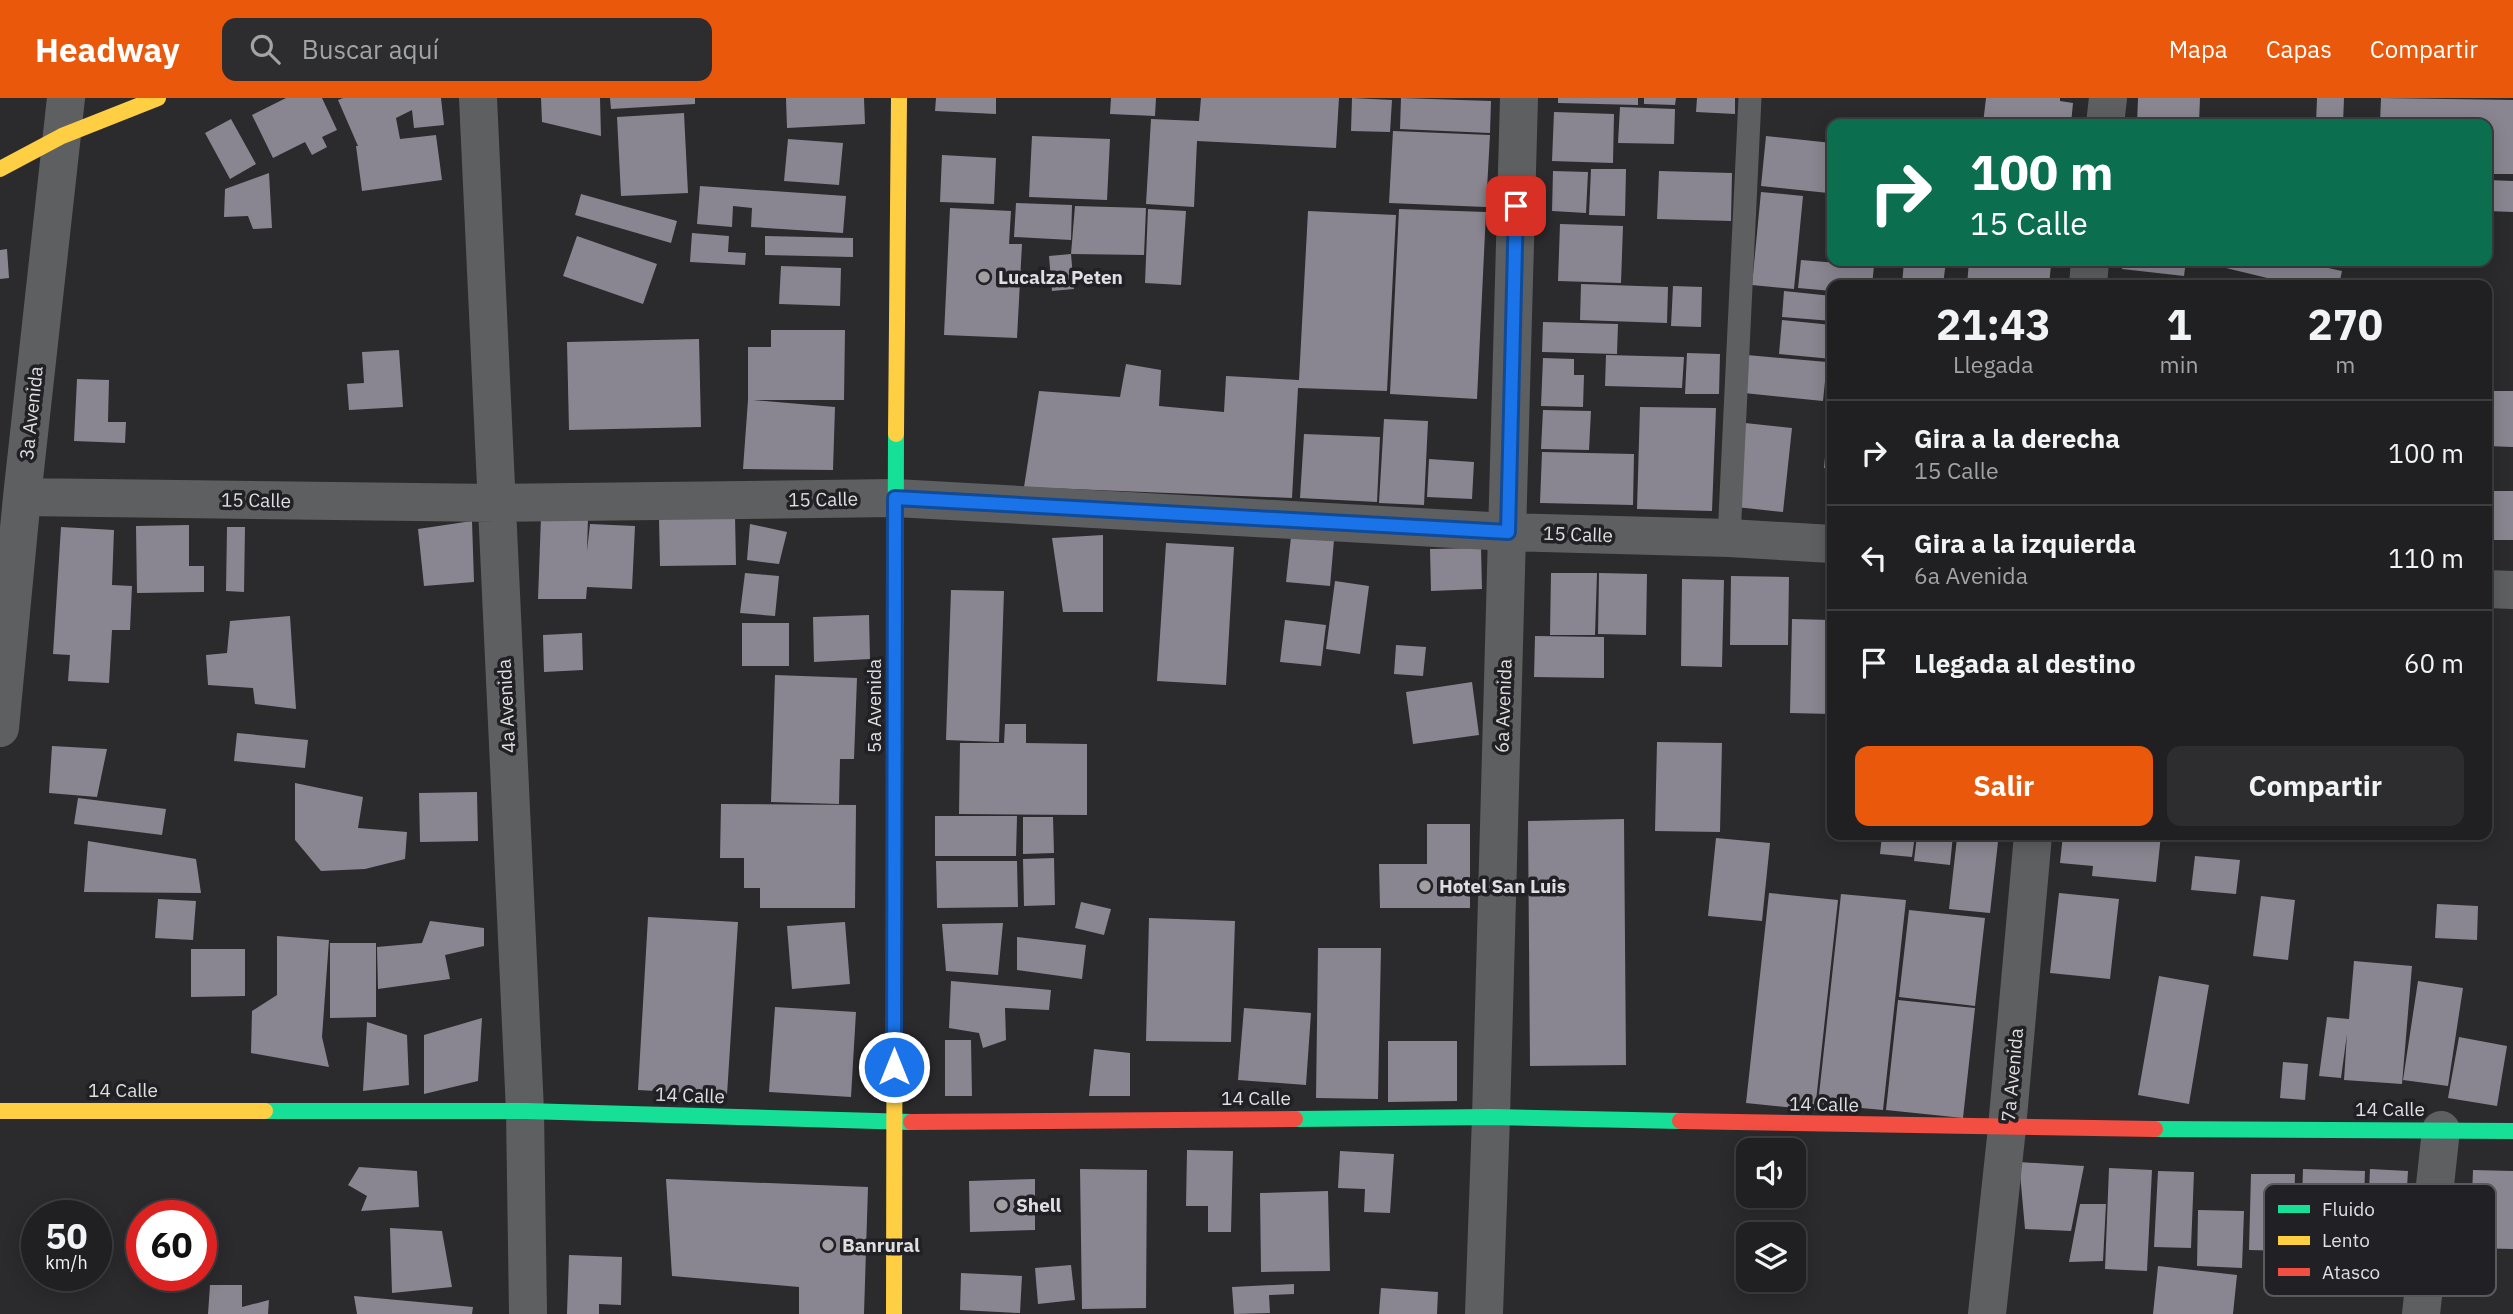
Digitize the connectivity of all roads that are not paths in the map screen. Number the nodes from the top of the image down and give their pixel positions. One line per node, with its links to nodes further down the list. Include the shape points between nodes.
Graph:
1 (66, 98): 9 (street, 3a Avenida)
2 (158, 98): 9 (street)
3 (478, 98): 13 (street, 4a Avenida)
4 (900, 98): 12 (street, 5a Avenida)
5 (1519, 98): 14 (street, 6a Avenida)
6 (1750, 98): 15 (lane)
7 (2108, 98): 8 (street)
8 (2106, 119)
9 (62, 136): 10 (street); 11 (street, 3a Avenida)
10 (0, 169)
11 (22, 497): 13 (street, 15 Calle); 19 (street, 3a Avenida)
12 (895, 498): 13 (street, 15 Calle); 14 (street, 15 Calle); 24 (street, 5a Avenida)
13 (496, 503): 22 (street, 4a Avenida)
14 (1508, 532): 15 (street, 15 Calle); 23 (street, 6a Avenida)
15 (1729, 538): 16 (street, 15 Calle)
16 (1827, 544)
17 (2492, 589): 18 (street)
18 (2513, 590)
19 (0, 728)
20 (2033, 840): 25 (street, 7a Avenida)
21 (0, 1111): 22 (street, 14 Calle)
22 (525, 1111): 24 (street, 14 Calle); 30 (street, 4a Avenida)
23 (1491, 1117): 24 (street, 14 Calle); 25 (street, 14 Calle); 32 (street, 6a Avenida)
24 (894, 1122): 31 (street, 5a Avenida)
25 (2007, 1128): 26 (street, 14 Calle); 33 (street, 7a Avenida)
26 (2441, 1130): 27 (street, 14 Calle); 28 (street)
27 (2513, 1131)
28 (2435, 1184)
29 (2423, 1296): 34 (street)
30 (528, 1314)
31 (894, 1314)
32 (1484, 1314)
33 (1987, 1314)
34 (2421, 1314)

